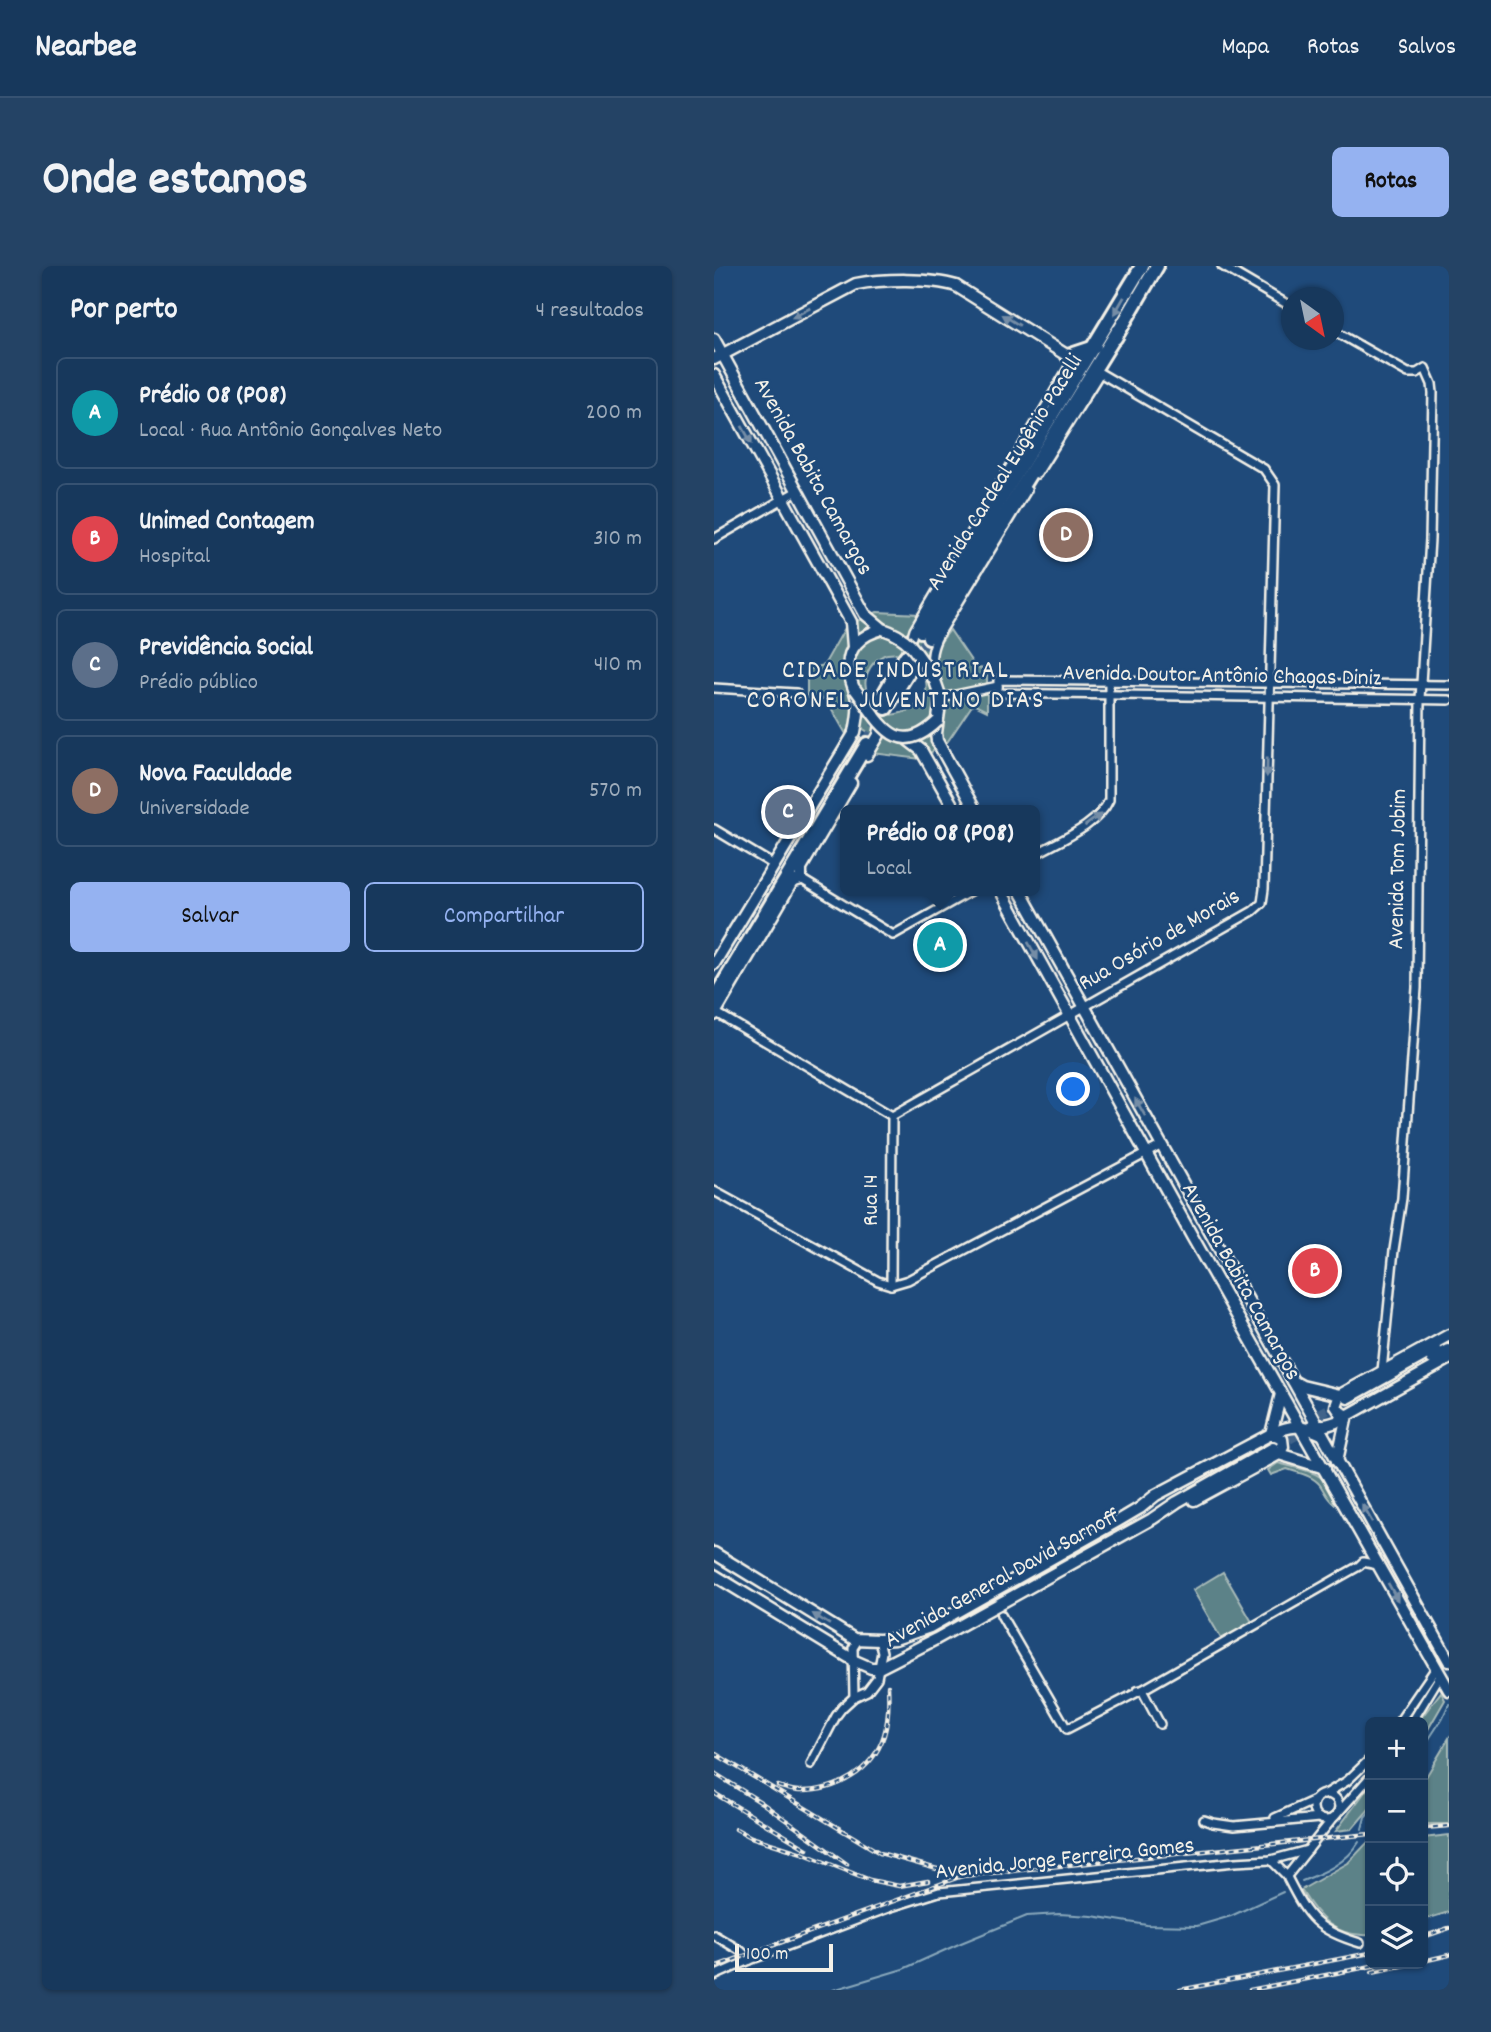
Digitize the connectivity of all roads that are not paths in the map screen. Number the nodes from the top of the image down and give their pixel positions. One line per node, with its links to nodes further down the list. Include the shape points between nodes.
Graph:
1 (1142, 266): 8 (highway, Avenida Cardeal Eugênio Pacelli, one-way to 8)
2 (1157, 266): 5 (highway)
3 (1222, 266): 4 (street)
4 (1281, 301)
5 (1118, 331): 8 (highway, Avenida Cardeal Eugênio Pacelli, via 925,634); 11 (highway)
6 (1344, 337): 23 (street, Avenida Tom Jobim, via 1408,373 1426,368 1432,384)
7 (714, 339): 10 (main road, Avenida Babita Camargos)
8 (1095, 347): 9 (highway)
9 (1068, 356): 10 (main road, one-way to 10, via 957,286 936,281 856,284); 17 (street, Avenida Cardeal Eugênio Pacelli, via 1070,365)
10 (718, 357): 13 (main road, Avenida Babita Camargos)
11 (1100, 373): 20 (street, Avenida Cardeal Eugênio Pacelli, via 937,638 931,663); 22 (street, Rua Osório de Morais, via 1270,476 1275,486)
12 (714, 375): 14 (main road, Avenida Babita Camargos, one-way to 14)
13 (797, 491): 14 (street); 16 (main road, Avenida Babita Camargos, via 865,614)
14 (782, 499): 15 (street); 18 (main road, Avenida Babita Camargos, via 851,623)
15 (714, 539)
16 (883, 629): 17 (main road, bridge); 18 (main road, via 870,632)
17 (910, 643): 20 (main road, bridge)
18 (853, 647): 27 (main road, via 849,670)
19 (909, 660): 34 (highway)
20 (935, 681): 30 (main road)
21 (1109, 681): 22 (street, Avenida Doutor Antônio Chagas Diniz); 25 (street, Avenida Doutor Antônio Chagas Diniz, via 998,680); 29 (street)
22 (1269, 683): 23 (street, Avenida Doutor Antônio Chagas Diniz); 31 (street, Rua Osório de Morais)
23 (1421, 685): 24 (street, Avenida Doutor Antônio Chagas Diniz); 32 (street, Avenida Tom Jobim)
24 (1449, 685)
25 (998, 686): 29 (street, Avenida Doutor Antônio Chagas Diniz, via 998,693); 30 (street)
26 (714, 688): 28 (street)
27 (855, 689): 36 (main road, bridge); 42 (main road, via 855,732)
28 (796, 693)
29 (1108, 694): 31 (street, Avenida Doutor Antônio Chagas Diniz); 41 (street, one-way to 29, via 1105,810 1109,800)
30 (941, 698): 35 (main road)
31 (1269, 698): 32 (street, Avenida Doutor Antônio Chagas Diniz); 50 (street, Rua Osório de Morais, one-way to 50, via 1262,903)
32 (1420, 699): 33 (street, Avenida Doutor Antônio Chagas Diniz); 62 (street, Avenida Tom Jobim, via 1417,988 1402,1198)
33 (1449, 700)
34 (882, 705)
35 (938, 721): 37 (main road, bridge); 39 (main road, via 937,741)
36 (881, 724): 37 (main road, bridge); 43 (main road, via 879,735 801,868)
37 (908, 740): 38 (main road, via 920,750)
38 (952, 805)
39 (972, 805)
40 (714, 829): 42 (street)
41 (1040, 852)
42 (774, 865): 47 (main road)
43 (801, 879): 44 (street, via 893,935); 51 (main road, via 792,882)
44 (962, 896)
45 (1004, 896): 52 (main road, Avenida Babita Camargos, one-way to 52)
46 (1023, 896): 50 (main road, Avenida Babita Camargos)
47 (714, 964)
48 (714, 983): 49 (highway, via 864,741)
49 (714, 999)
50 (1084, 1007): 52 (street, Rua Osório de Morais); 54 (main road, Avenida Babita Camargos, one-way to 50)
51 (715, 1013): 53 (street)
52 (1069, 1016): 53 (street, Rua Osório de Morais); 55 (main road, Avenida Babita Camargos)
53 (892, 1116): 57 (street, Rua 14)
54 (1162, 1145): 55 (street); 63 (main road, Avenida Babita Camargos)
55 (1146, 1153): 57 (street); 64 (main road, Avenida Babita Camargos)
56 (714, 1191): 57 (street)
57 (891, 1285)
58 (1449, 1335): 62 (main road)
59 (1449, 1342): 65 (main road)
60 (1449, 1350): 65 (main road)
61 (1449, 1359): 66 (main road)
62 (1382, 1371): 65 (main road)
63 (1292, 1381): 65 (main road); 68 (main road, Avenida Babita Camargos)
64 (1281, 1394): 67 (main road, Avenida Babita Camargos); 69 (main road)
65 (1346, 1399): 66 (main road, via 1336,1402)
66 (1347, 1415): 68 (main road); 70 (main road)
67 (1297, 1421): 68 (main road); 69 (main road); 71 (main road, Avenida Babita Camargos)
68 (1320, 1430): 70 (main road, Avenida Babita Camargos)
69 (1272, 1445): 71 (main road); 81 (main road, Avenida General David Sarnoff, via 1156,1495 930,1627); 84 (main road, Avenida General David Sarnoff, via 1177,1509)
70 (1337, 1461): 72 (main road, Avenida Babita Camargos, one-way to 70)
71 (1325, 1468): 73 (main road, Avenida Babita Camargos)
72 (1380, 1536): 73 (main road, via 1373,1534); 82 (main road, Avenida Babita Camargos)
73 (1366, 1542): 75 (main road, Avenida Babita Camargos)
74 (714, 1553): 77 (main road, Avenida General David Sarnoff)
75 (1378, 1565): 85 (main road, Avenida Babita Camargos, one-way to 85); 87 (street, via 1363,1562)
76 (714, 1575): 78 (main road, Avenida General David Sarnoff)
77 (768, 1586): 78 (main road); 80 (main road, Avenida General David Sarnoff, one-way to 77)
78 (760, 1603): 83 (main road, Avenida General David Sarnoff)
79 (1001, 1615): 87 (street, via 1067,1729)
80 (858, 1640): 81 (main road, Avenida General David Sarnoff); 83 (street, via 853,1648)
81 (879, 1640): 84 (street)
82 (1448, 1660): 85 (main road)
83 (855, 1661): 84 (main road, Avenida General David Sarnoff); 88 (street)
84 (879, 1668): 88 (street, via 871,1687)
85 (1438, 1672): 86 (main road, Avenida Babita Camargos); 89 (street); 90 (street)
86 (1449, 1690)
87 (1139, 1691): 91 (street)
88 (854, 1697): 92 (street, via 836,1716)
89 (1403, 1717)
90 (1415, 1717)
91 (1160, 1724)
92 (811, 1764)
93 (1365, 1764): 95 (street, via 1347,1781)
94 (1367, 1780): 96 (street)
95 (1320, 1796): 96 (street, via 1337,1800); 98 (street, via 1313,1809); 99 (street)
96 (1336, 1815): 98 (street); 100 (street)
97 (1204, 1819): 99 (street, via 1234,1826)
98 (1320, 1819): 99 (street); 100 (street)
99 (1261, 1823)
100 (1321, 1835): 101 (street)
101 (1308, 1850): 102 (street, Avenida Jorge Ferreira Gomes); 103 (street)
102 (1272, 1860): 103 (street); 106 (street, Avenida Jorge Ferreira Gomes, via 939,1892)
103 (1287, 1876): 105 (street, via 1316,1923)
104 (714, 1935): 106 (street)
105 (1360, 1943)
106 (750, 1960): 107 (street, Avenida Jorge Ferreira Gomes)
107 (714, 1976)

